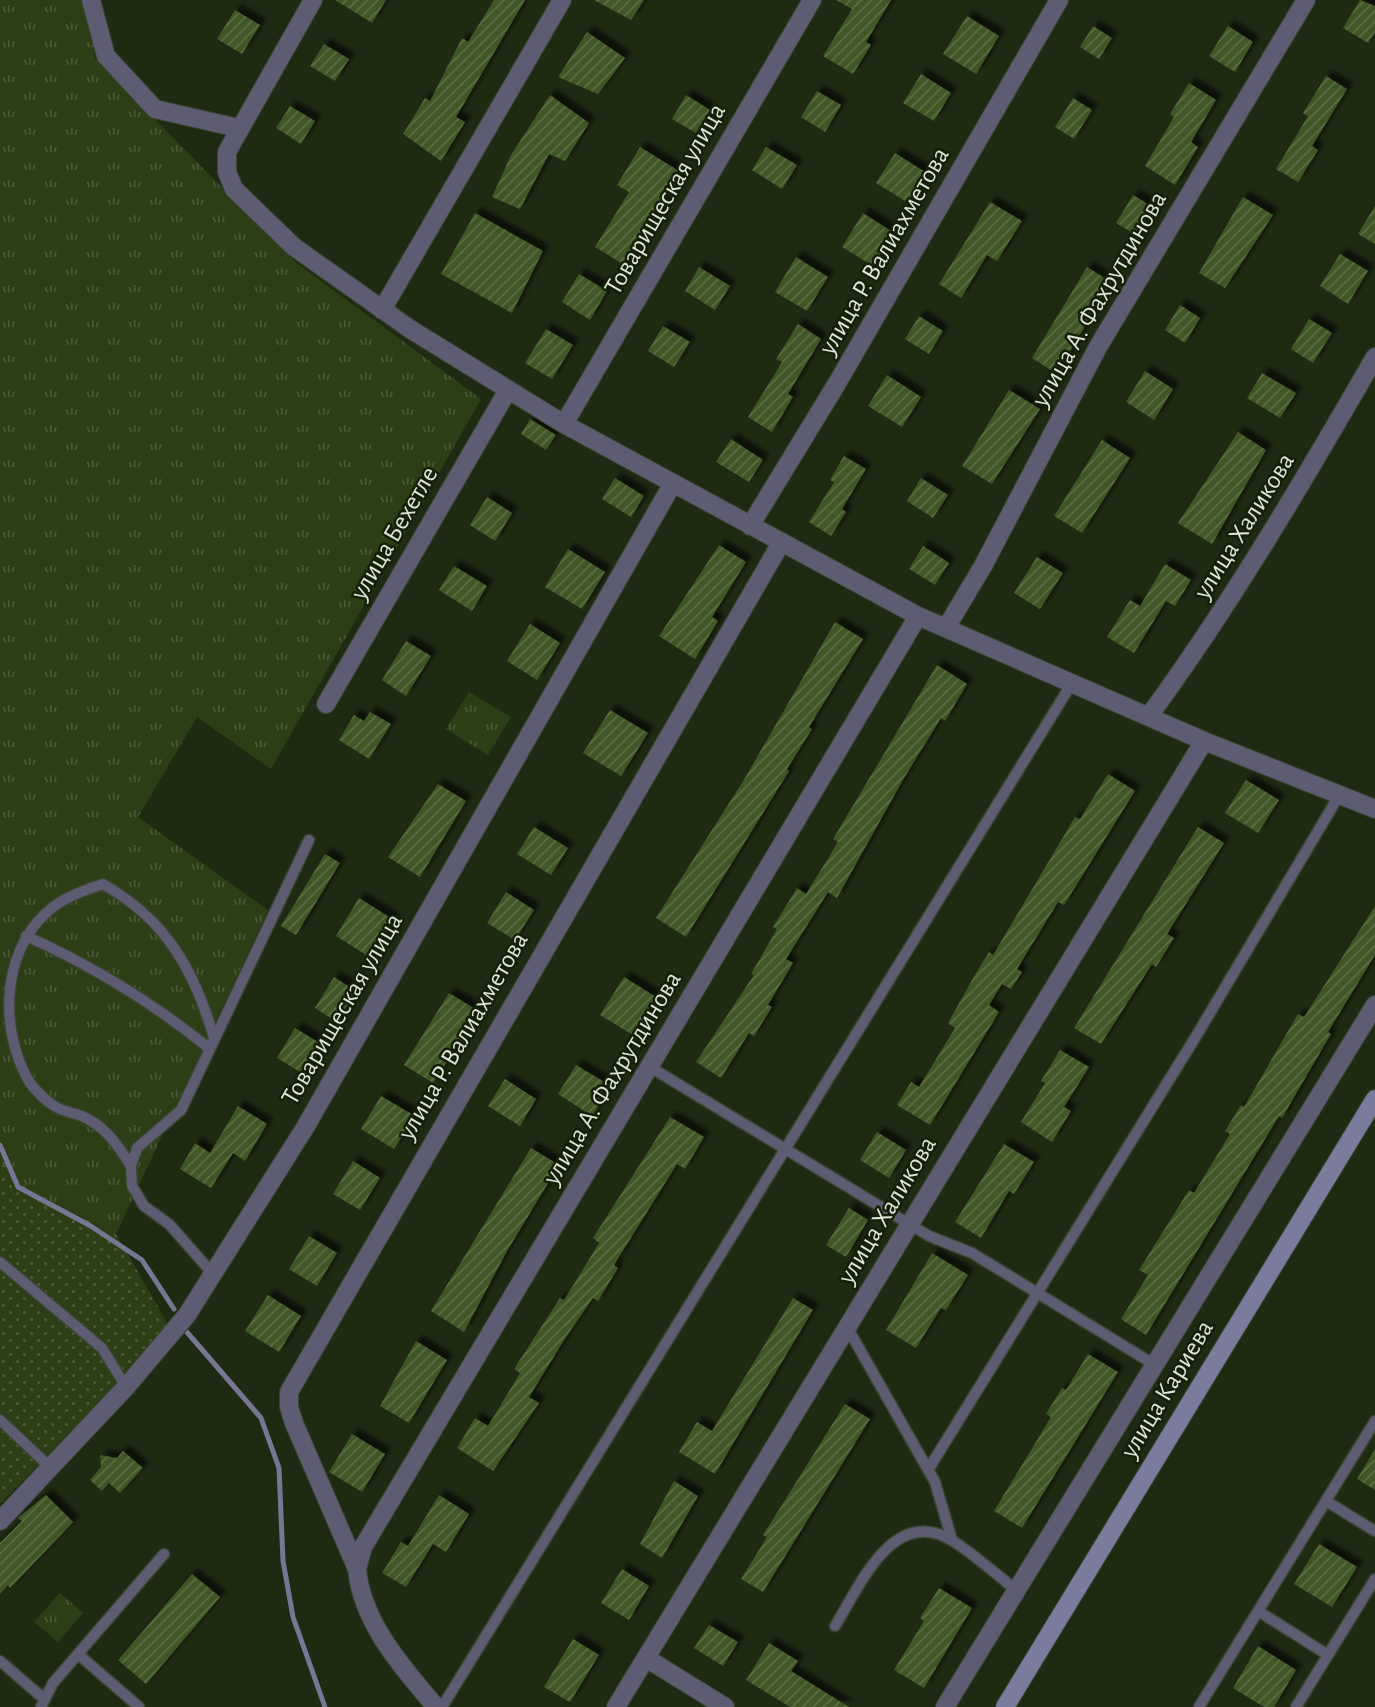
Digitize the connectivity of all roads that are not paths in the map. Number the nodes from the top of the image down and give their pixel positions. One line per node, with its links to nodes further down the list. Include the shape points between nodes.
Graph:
1 (91, 0): 7 (street, via 106,56 155,109)
2 (313, 0): 7 (street)
3 (562, 0): 8 (street)
4 (812, 0): 11 (street, Товарищеская улица)
5 (1059, 0): 13 (street, улица Р. Валиахметова)
6 (1306, 0): 16 (street, улица А. Фахрутдинова, via 1098,347)
7 (238, 128): 8 (street, via 227,152 227,172 234,189 294,247)
8 (382, 310): 10 (street)
9 (1375, 357): 19 (street, улица Халикова, via 1263,549)
10 (508, 390): 11 (street); 18 (street, улица Бехетле)
11 (564, 424): 12 (street)
12 (673, 483): 13 (street); 33 (street, Товарищеская улица, via 306,1126)
13 (750, 526): 14 (street)
14 (781, 543): 15 (street); 47 (street, улица Р. Валиахметова, via 293,1380 291,1415)
15 (918, 616): 16 (street); 27 (street, улица А. Фахрутдинова)
16 (946, 628): 17 (street)
17 (1072, 683): 19 (street); 29 (lane)
18 (326, 704)
19 (1149, 716): 20 (street)
20 (1204, 741): 21 (street); 31 (street, улица Халикова)
21 (1340, 794): 22 (street); 34 (lane)
22 (1375, 809)
23 (309, 840): 26 (lane)
24 (26, 936): 26 (lane, via 126,986); 26 (lane, via 47,912 73,894 103,884 132,900 185,962 203,999); 30 (lane, via 12,964 5,995 14,1057 30,1084 57,1108 100,1126)
25 (1375, 1005): 36 (street)
26 (212, 1044): 30 (lane, via 181,1110 137,1148)
27 (650, 1067): 29 (lane); 47 (street, улица А. Фахрутдинова, via 363,1547)
28 (1375, 1099): 63 (main road, улица Кариева)
29 (786, 1149): 31 (lane); 59 (lane)
30 (131, 1166): 33 (lane, via 132,1186 144,1206 169,1224)
31 (910, 1224): 34 (lane, via 972,1253); 35 (street, улица Халикова)
32 (0, 1262): 37 (lane, via 102,1348)
33 (213, 1274): 37 (street, Товарищеская улица, via 187,1315)
34 (1037, 1293): 36 (lane); 41 (lane)
35 (847, 1327): 41 (lane); 54 (street, улица Халикова)
36 (1155, 1365): 49 (street)
37 (126, 1387): 40 (street, Товарищеская улица)
38 (0, 1420): 40 (lane)
39 (1375, 1421): 42 (lane)
40 (52, 1469): 43 (street, Товарищеская улица)
41 (928, 1470): 45 (lane, via 941,1497)
42 (1326, 1501): 44 (lane); 50 (lane)
43 (0, 1521)
44 (1375, 1531)
45 (952, 1540): 49 (lane); 51 (lane, via 919,1532 900,1537 882,1551)
46 (164, 1554): 52 (lane)
47 (357, 1569): 58 (street, улица Р. Валиахметова, via 359,1591 391,1654)
48 (1375, 1579): 53 (lane)
49 (1017, 1591): 62 (street)
50 (1258, 1611): 53 (lane); 64 (lane)
51 (835, 1626)
52 (78, 1654): 56 (lane); 57 (lane)
53 (1328, 1655): 65 (lane)
54 (646, 1658): 60 (street, улица Халикова); 61 (street)
55 (0, 1661): 56 (lane)
56 (42, 1703)
57 (139, 1707)
58 (436, 1707)
59 (442, 1707)
60 (616, 1707)
61 (725, 1707)
62 (946, 1707)
63 (1004, 1707)
64 (1199, 1707)
65 (1296, 1707)

